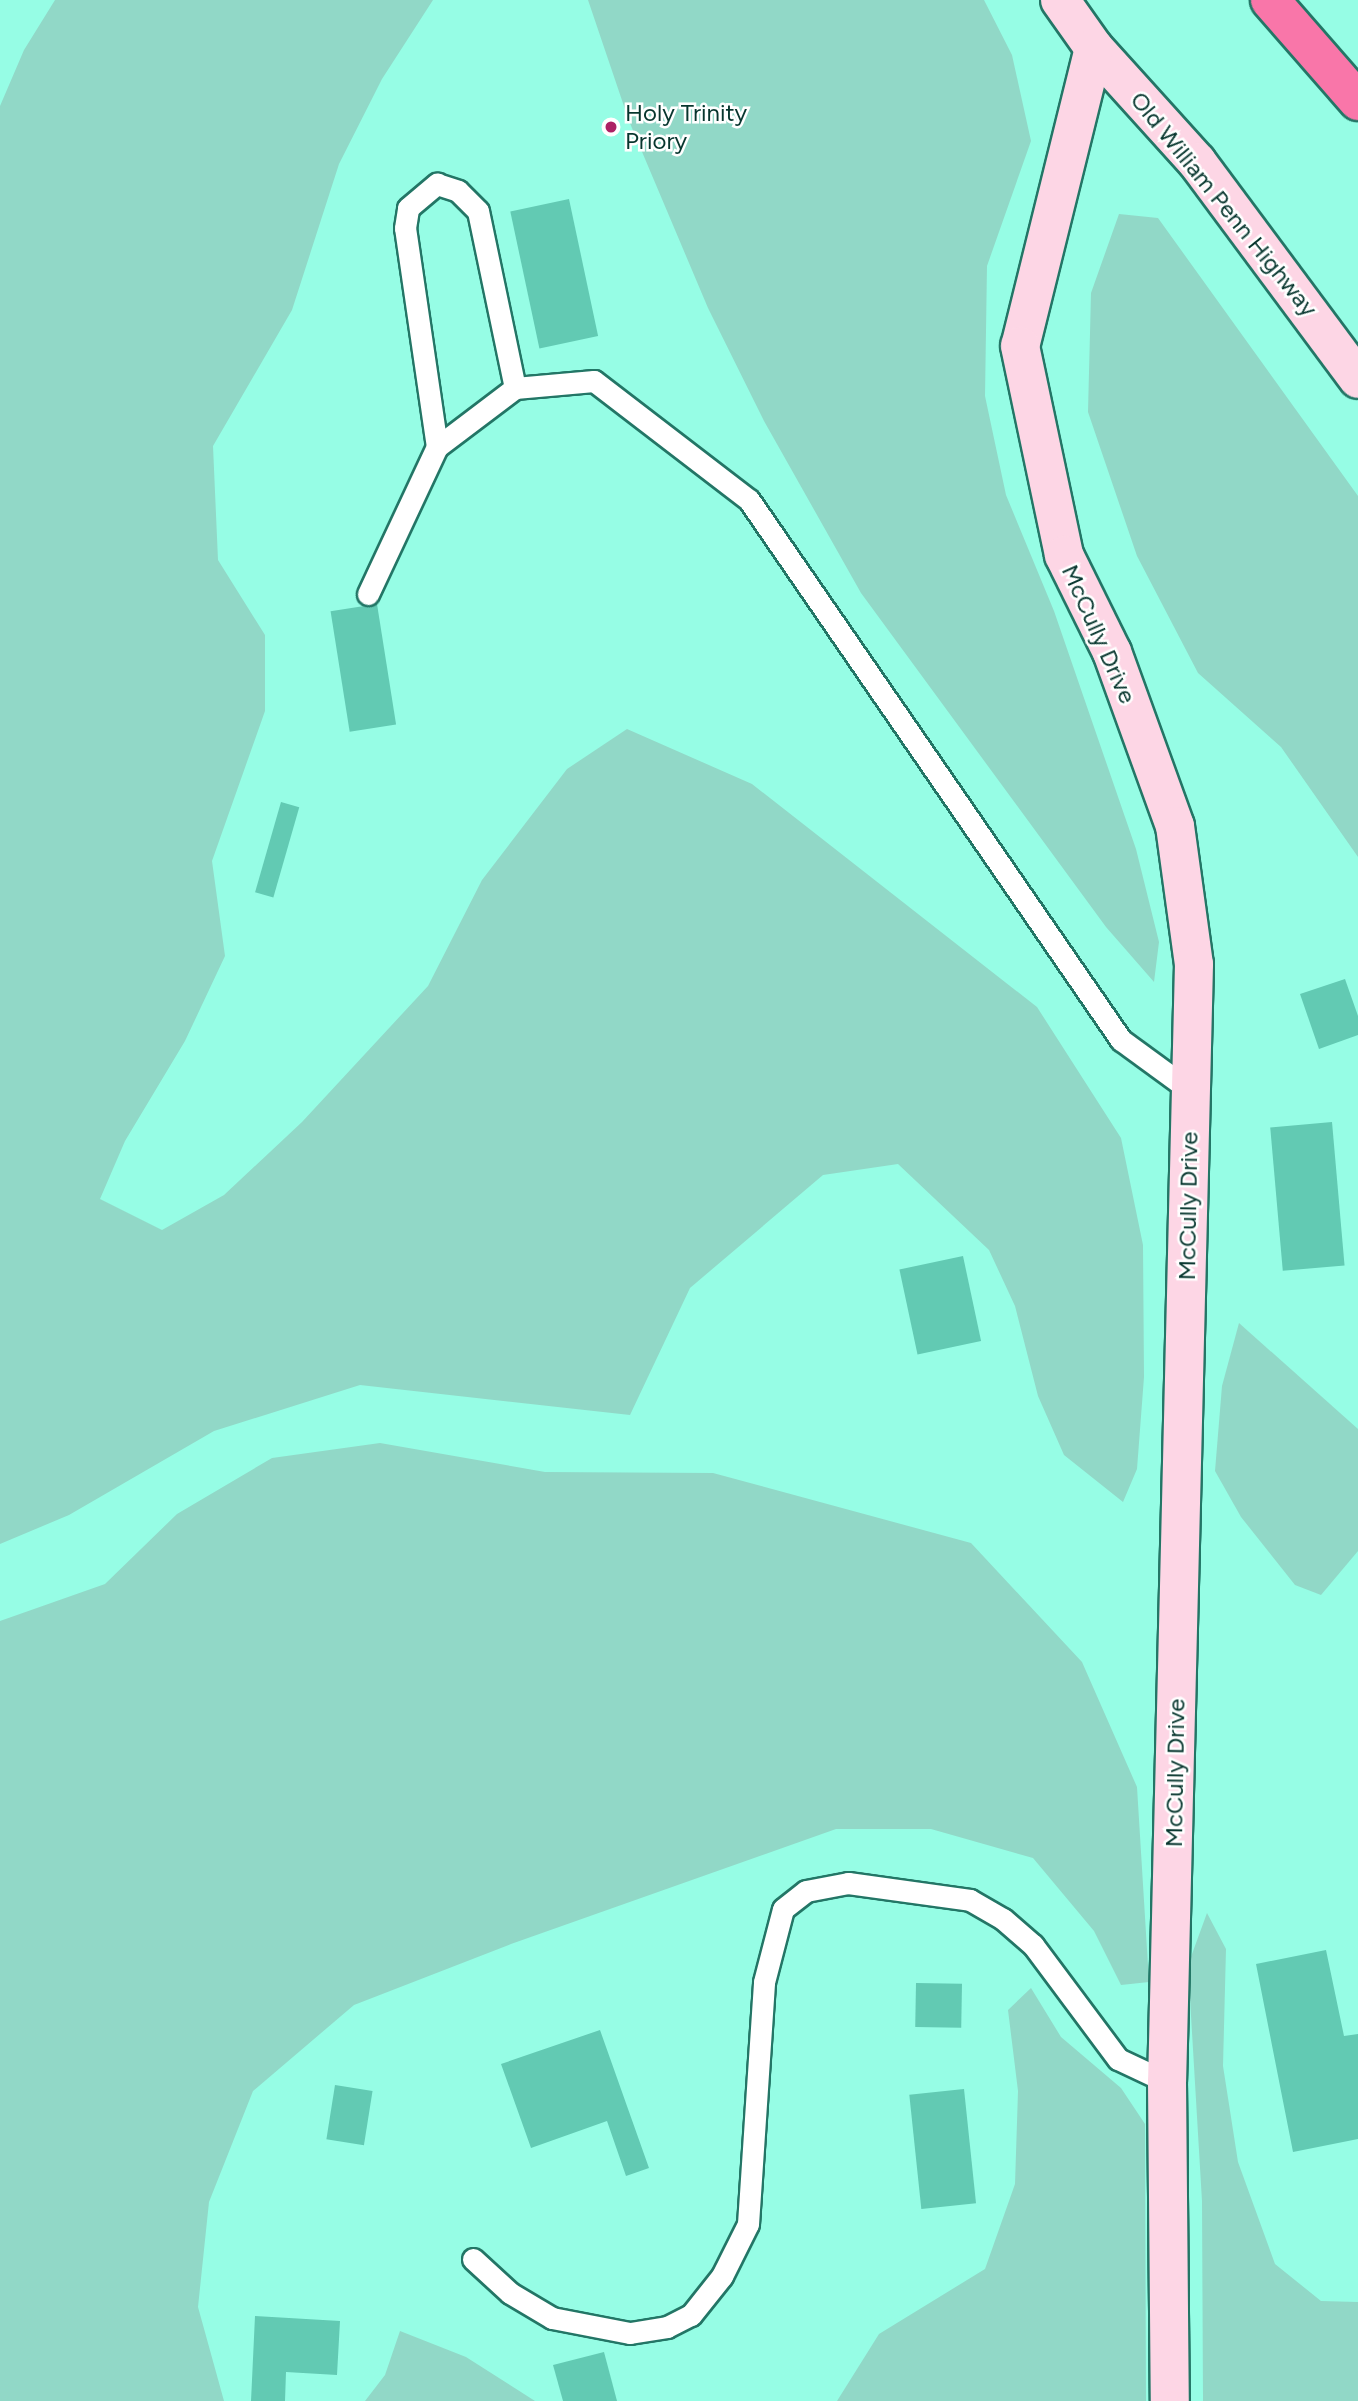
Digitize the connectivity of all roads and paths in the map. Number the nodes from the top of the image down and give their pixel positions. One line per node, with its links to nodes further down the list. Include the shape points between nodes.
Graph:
1 (1060, 0): 3 (street, Old William Penn Highway)
2 (1270, 0): 4 (highway)
3 (1094, 48): 5 (street, Old William Penn Highway, via 1197,163); 9 (street, McCully Drive, via 1020,346 1064,555 1112,652 1175,827 1194,964)
4 (1358, 101)
5 (1358, 379)
6 (515, 388): 7 (lane); 7 (lane, via 478,211 458,191 437,184 408,208 405,228); 9 (lane, via 594,381 749,499 1121,1040)
7 (437, 447): 8 (lane)
8 (368, 594)
9 (1191, 1091): 10 (street, McCully Drive)
10 (1167, 2082): 11 (lane, via 1118,2059 1033,1945 1003,1919 970,1900 848,1883 806,1891 783,1909 764,1982 748,2224 722,2276 691,2315 667,2327 630,2333 552,2318 510,2293); 12 (street, McCully Drive)
11 (473, 2259)
12 (1170, 2401)

